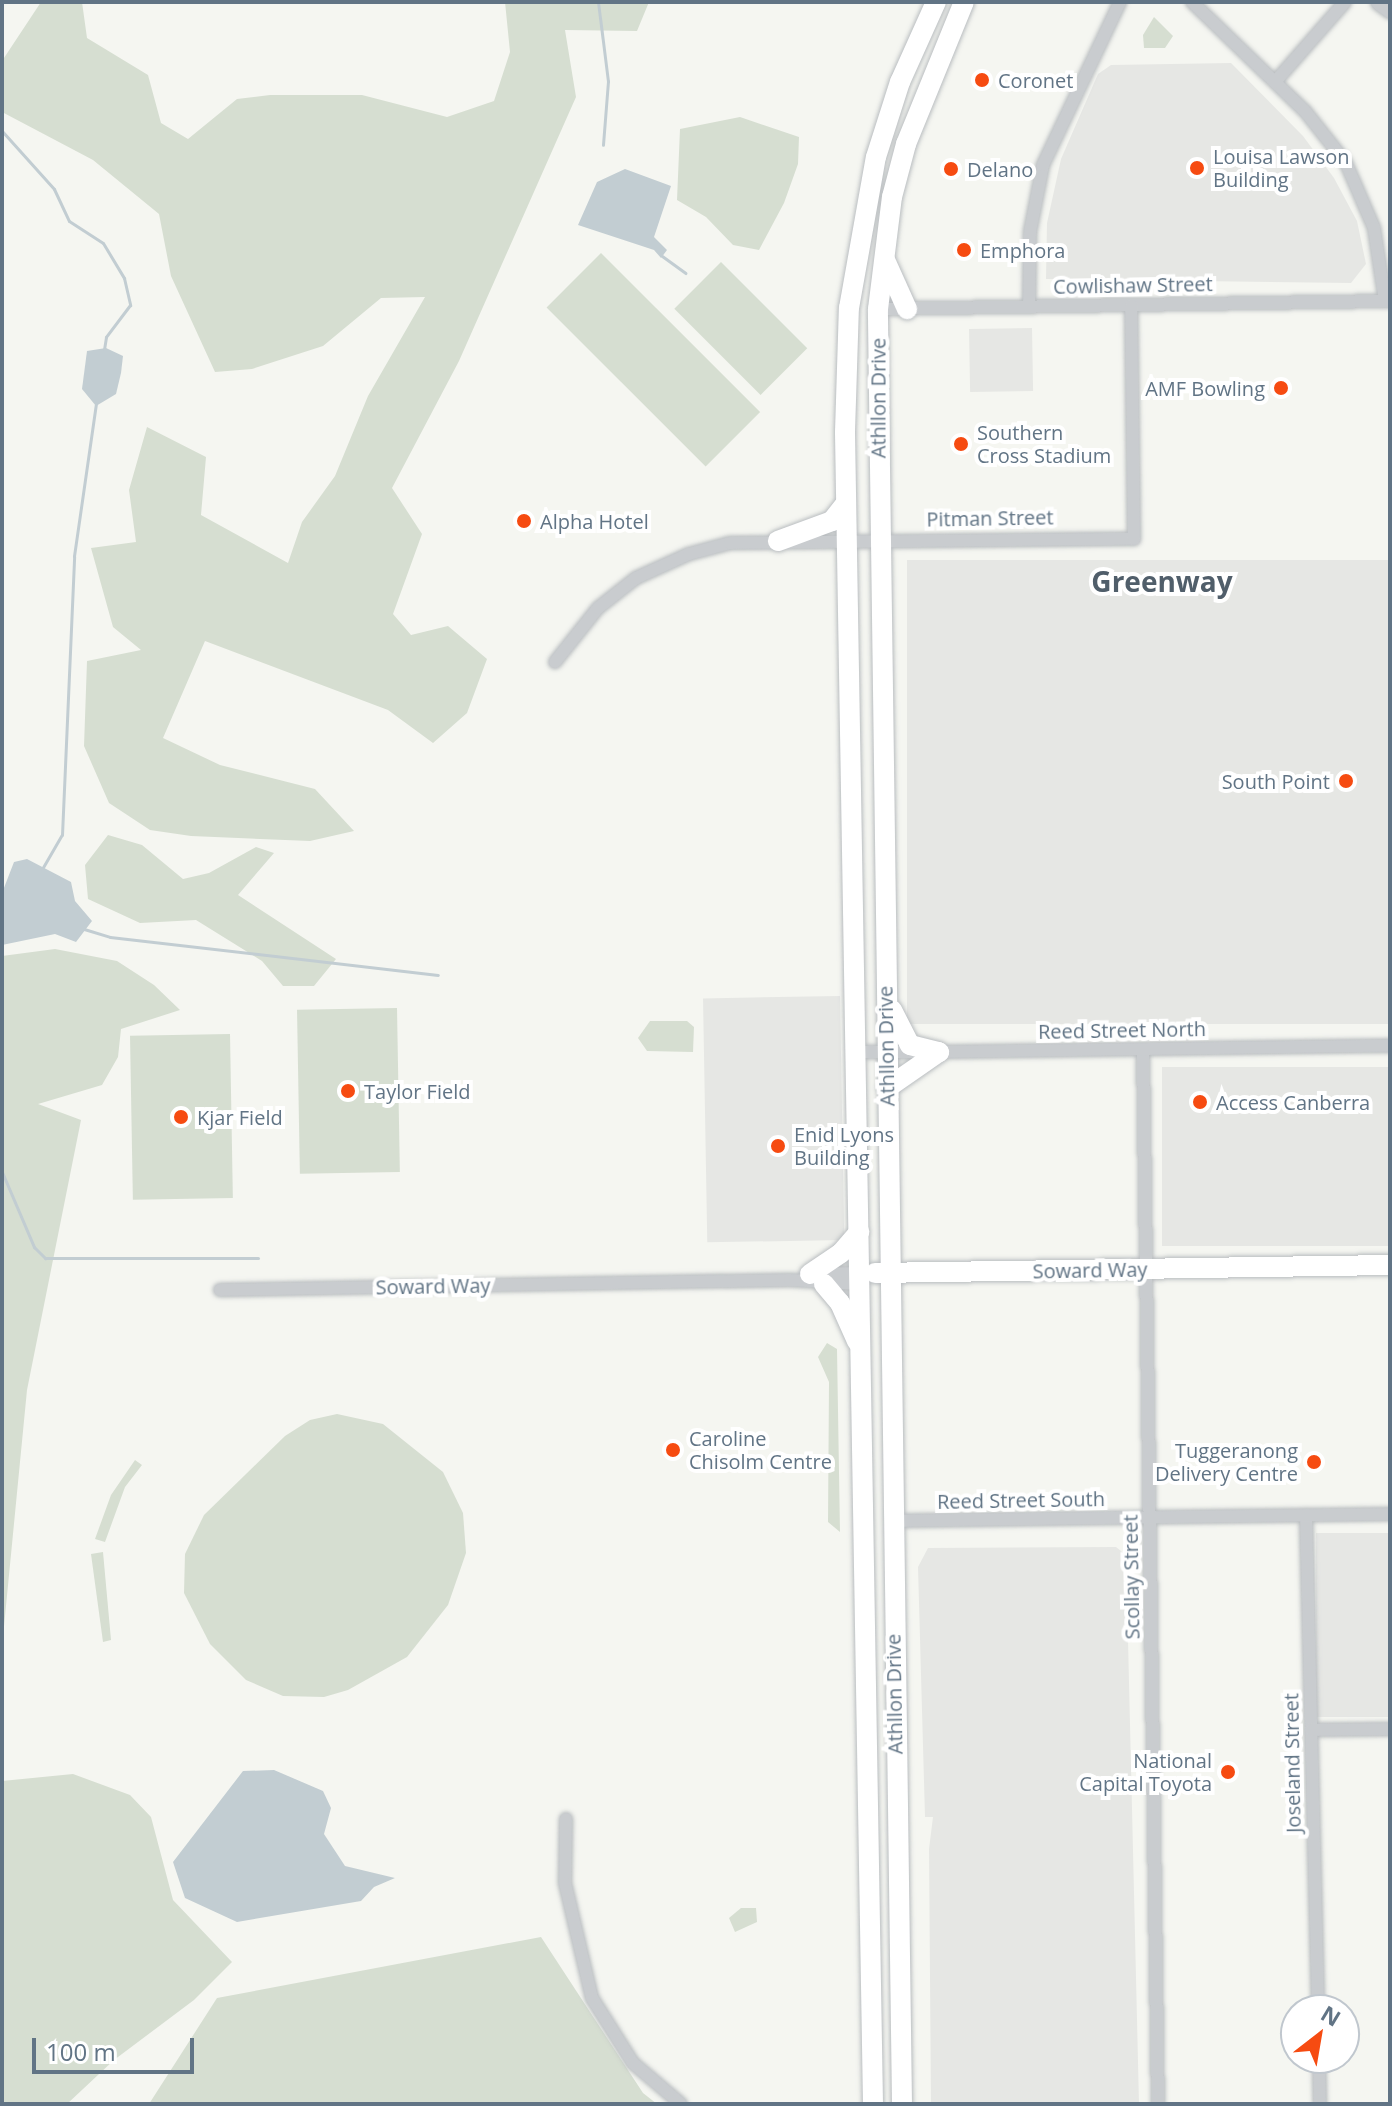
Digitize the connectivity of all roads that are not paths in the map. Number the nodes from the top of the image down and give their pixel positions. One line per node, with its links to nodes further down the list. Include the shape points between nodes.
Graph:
1 (936, 2): 12 (main road, Athllon Drive, via 887,119)
2 (964, 2): 11 (main road, Athllon Drive, via 909,133)
3 (1120, 2): 15 (street, via 1043,165 1030,232)
4 (1192, 2): 10 (street)
5 (1345, 2): 9 (street)
6 (1356, 2): 9 (street)
7 (1379, 2): 8 (street)
8 (1390, 10)
9 (1328, 25): 10 (street)
10 (1275, 82): 13 (street, via 1326,136 1355,178 1379,246)
11 (883, 252): 16 (main road, Athllon Drive); 17 (main road)
12 (854, 261): 16 (main road, via 857,294); 18 (main road, Athllon Drive)
13 (1388, 301): 14 (street, Cowlishaw Street)
14 (1131, 305): 15 (street, Cowlishaw Street); 20 (street, Pitman Street, via 1134,539)
15 (1029, 307): 17 (street, Cowlishaw Street)
16 (878, 309): 17 (street, Cowlishaw Street); 18 (main road, via 858,325); 20 (main road, Athllon Drive)
17 (907, 309)
18 (846, 394): 19 (main road, Athllon Drive)
19 (846, 503): 21 (main road, Athllon Drive); 22 (main road, via 832,521)
20 (880, 539): 21 (street, Pitman Street); 24 (main road, Athllon Drive)
21 (847, 540): 22 (street, Pitman Street); 27 (main road, Athllon Drive)
22 (778, 541): 23 (street, Pitman Street, via 699,551 636,578 598,608)
23 (555, 662)
24 (885, 987): 28 (main road, Athllon Drive); 29 (main road, via 902,1036 917,1048)
25 (1390, 1046): 26 (street, Reed Street North)
26 (1143, 1049): 29 (street, Reed Street North); 33 (street, Scollay Street)
27 (855, 1052): 28 (street, Reed Street North); 31 (main road, Athllon Drive)
28 (886, 1052): 29 (street, Reed Street North); 30 (main road, Athllon Drive)
29 (939, 1052): 30 (main road)
30 (887, 1088): 34 (main road, Athllon Drive)
31 (859, 1232): 35 (main road, Athllon Drive); 37 (main road)
32 (1390, 1265): 33 (main road, Soward Way)
33 (1146, 1275): 34 (main road, Soward Way); 36 (main road, Soward Way); 43 (street, Scollay Street)
34 (889, 1278): 35 (main road, Soward Way); 44 (main road, Athllon Drive)
35 (859, 1279): 37 (street, Soward Way); 39 (main road, Athllon Drive)
36 (1390, 1279)
37 (808, 1280): 38 (street, Soward Way); 39 (main road, via 840,1303)
38 (220, 1290)
39 (861, 1348): 40 (main road, Athllon Drive)
40 (863, 1478): 44 (main road, via 868,1510 878,1520); 45 (main road, Athllon Drive)
41 (1390, 1514): 42 (street, Reed Street South)
42 (1306, 1515): 43 (street, Reed Street South); 47 (street, Joseland Street)
43 (1150, 1518): 44 (street, Reed Street South); 54 (street, Scollay Street)
44 (892, 1521): 45 (main road, via 872,1537); 53 (main road, Athllon Drive)
45 (865, 1597): 52 (main road, Athllon Drive)
46 (1390, 1729): 47 (street)
47 (1311, 1730): 49 (street, Joseland Street)
48 (566, 1819): 51 (street, via 565,1883 592,1998 633,2063)
49 (1318, 1994)
50 (1319, 2074): 55 (street)
51 (681, 2104)
52 (873, 2104)
53 (902, 2104)
54 (1158, 2104)
55 (1320, 2104)

